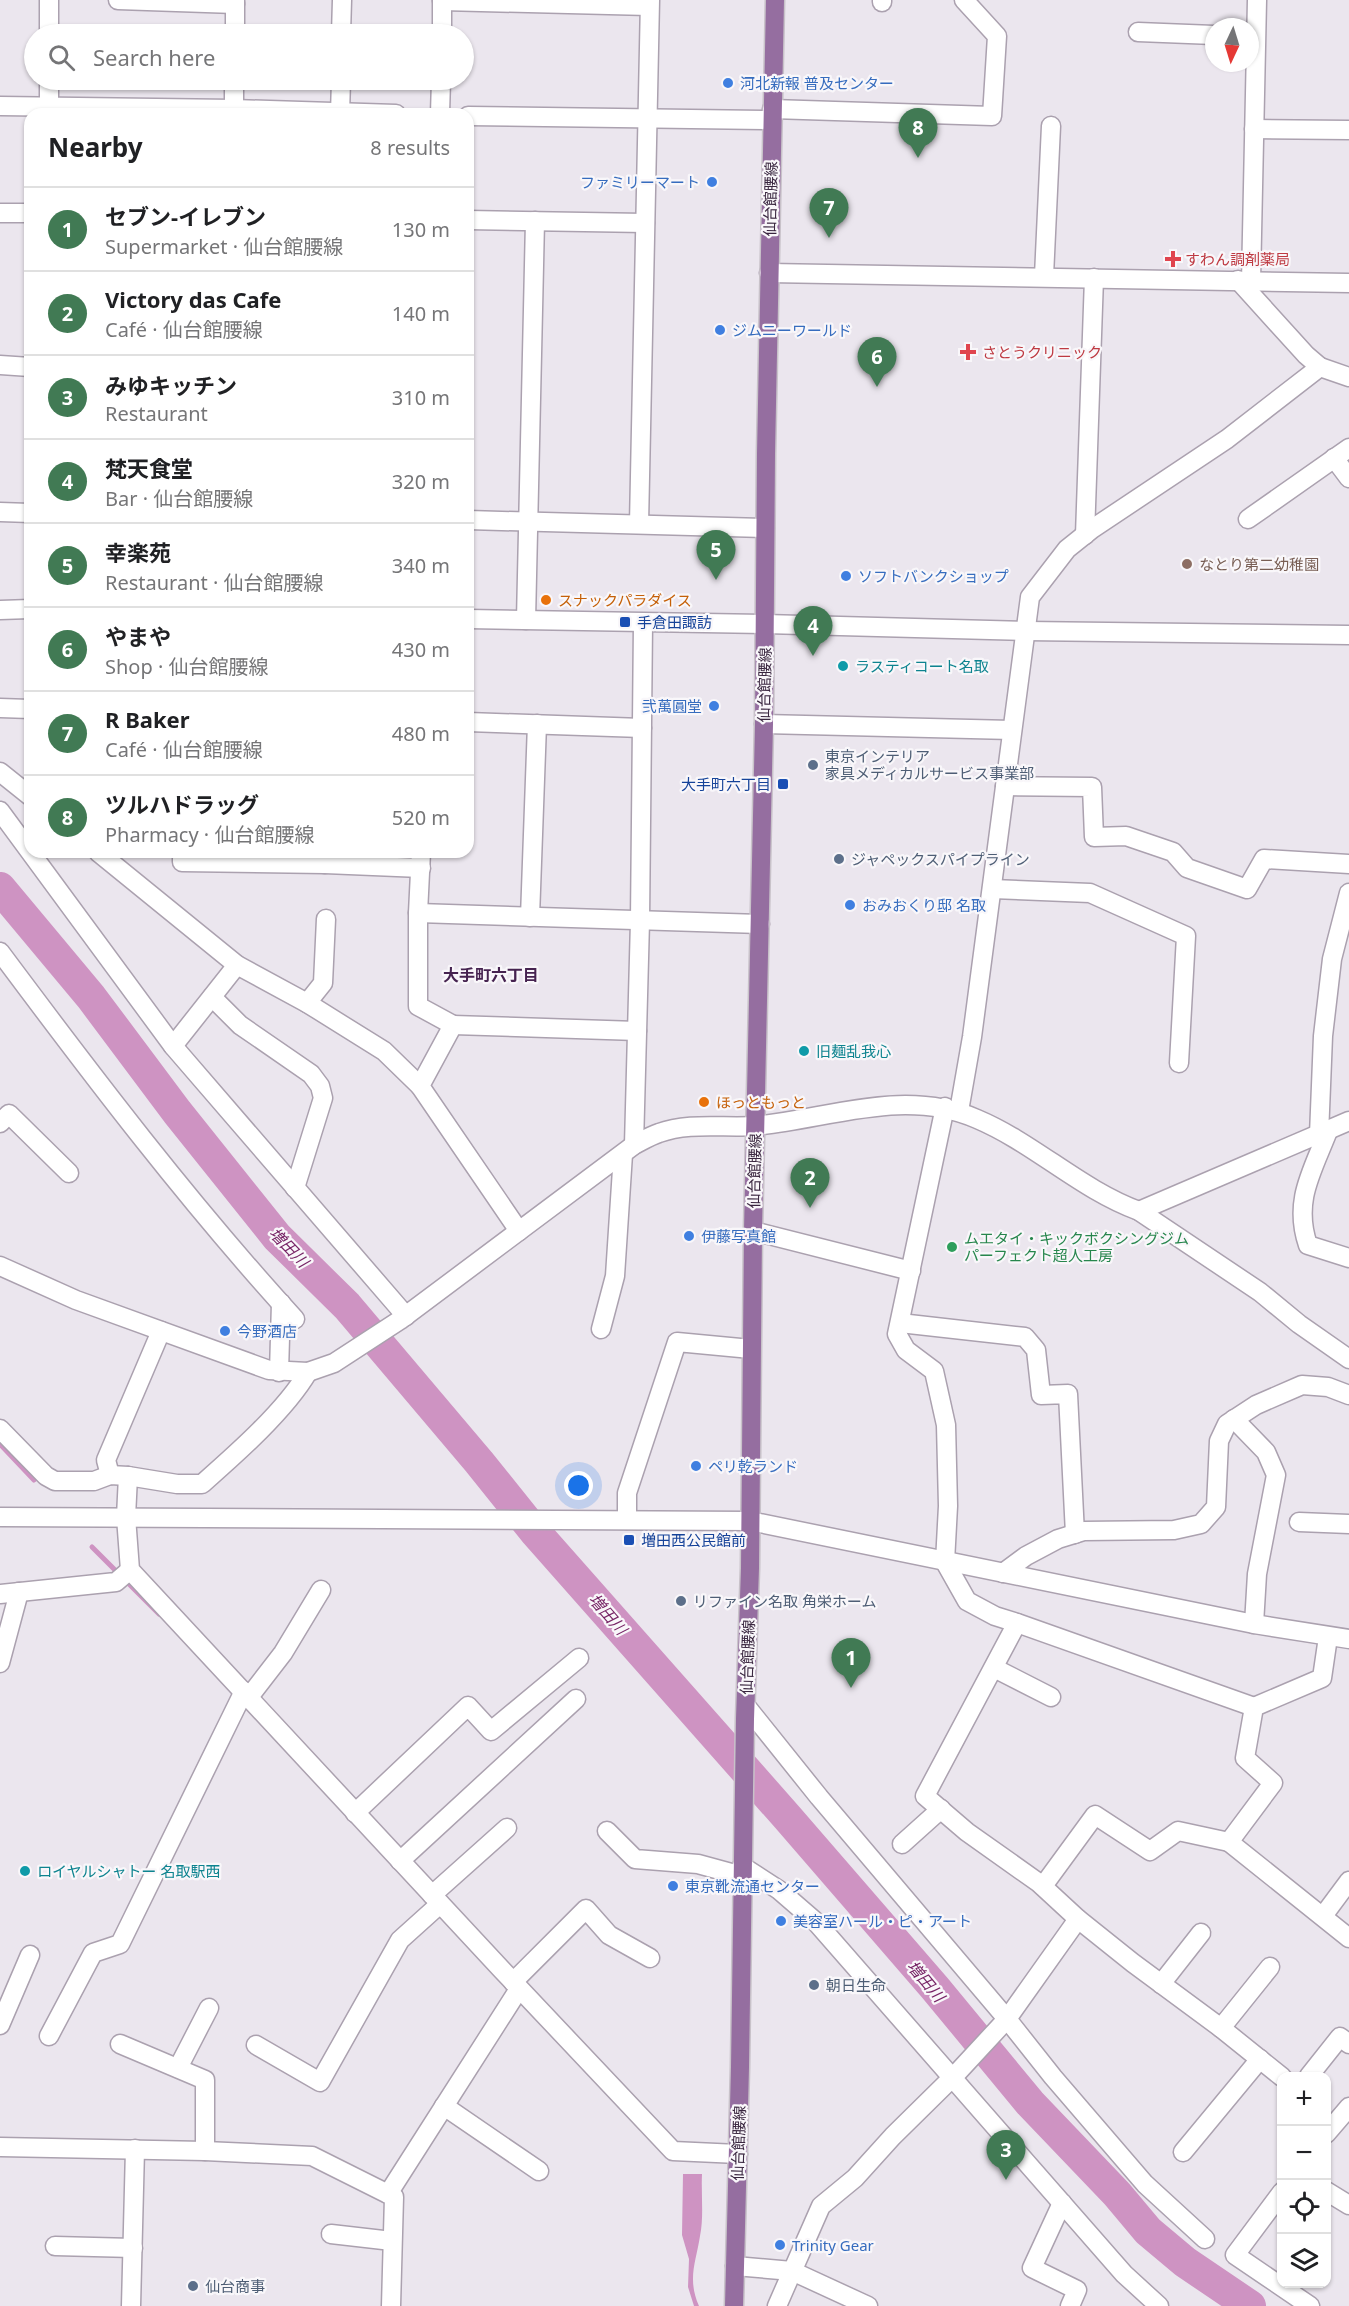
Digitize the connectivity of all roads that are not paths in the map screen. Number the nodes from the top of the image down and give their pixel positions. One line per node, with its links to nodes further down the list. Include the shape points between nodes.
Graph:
1 (49, 0): 13 (street)
2 (118, 0): 3 (street)
3 (141, 0): 10 (street)
4 (342, 0): 15 (street)
5 (442, 0): 9 (street); 16 (street)
6 (775, 0): 30 (main road, 仙台館腰線)
7 (964, 0): 30 (street, via 997,36 992,116)
8 (1257, 0): 12 (street)
9 (535, 1): 11 (street)
10 (235, 2): 14 (street)
11 (650, 3): 32 (street)
12 (1255, 18)
13 (49, 24)
14 (235, 24)
15 (341, 24)
16 (442, 24)
17 (1138, 32): 18 (street)
18 (1205, 35)
19 (1253, 72): 34 (street)
20 (49, 90): 26 (street)
21 (234, 90): 27 (street)
22 (341, 90): 28 (street)
23 (441, 90): 29 (street)
24 (0, 105): 25 (street)
25 (29, 108)
26 (49, 108)
27 (234, 108)
28 (340, 108)
29 (440, 108)
30 (772, 114): 32 (street); 41 (main road, 仙台館腰線)
31 (474, 116): 32 (street)
32 (647, 119): 40 (street)
33 (1052, 126): 42 (street)
34 (1254, 129): 35 (street); 44 (street)
35 (1349, 130)
36 (0, 213): 37 (street)
37 (24, 213)
38 (474, 220): 39 (street)
39 (535, 221): 40 (street); 56 (street)
40 (645, 223): 57 (street)
41 (769, 273): 42 (street); 58 (main road, 仙台館腰線)
42 (1044, 276): 43 (street)
43 (1094, 278): 44 (street); 59 (street)
44 (1244, 281): 45 (street); 48 (street)
45 (1349, 283)
46 (0, 365): 47 (street)
47 (24, 367)
48 (1320, 367): 49 (street); 59 (street, via 1227,439)
49 (1349, 377)
50 (1342, 453): 51 (street); 54 (street)
51 (1349, 478)
52 (0, 512): 53 (street)
53 (24, 513)
54 (1248, 519)
55 (474, 520): 56 (street)
56 (528, 522): 57 (street); 63 (street)
57 (639, 525): 58 (street)
58 (765, 528): 65 (main road, 仙台館腰線)
59 (1085, 535): 66 (street, via 1067,549 1030,597)
60 (24, 609): 61 (street)
61 (0, 610)
62 (474, 619): 63 (street)
63 (526, 620): 64 (street)
64 (643, 623): 65 (street); 73 (street)
65 (765, 624): 66 (street); 72 (main road, 仙台館腰線)
66 (1026, 631): 67 (street); 74 (street)
67 (1349, 635)
68 (0, 708): 69 (street)
69 (24, 708)
70 (474, 722): 71 (street)
71 (537, 724): 73 (street); 89 (street)
72 (764, 724): 74 (street); 92 (main road, 仙台館腰線)
73 (642, 728): 91 (street)
74 (1012, 730): 76 (street)
75 (0, 772): 77 (street)
76 (1005, 786): 85 (street, via 1092,787 1094,837 1126,836 1173,852 1187,868 1247,889 1264,859); 86 (street)
77 (24, 791)
78 (0, 811): 79 (street)
79 (24, 844)
80 (35, 858): 99 (street)
81 (106, 858): 94 (street)
82 (182, 858): 83 (street, via 182,862)
83 (325, 858): 84 (street)
84 (421, 860): 88 (street)
85 (1349, 864)
86 (992, 890): 100 (street, via 1090,893 1186,936); 102 (street, via 972,1037)
87 (1349, 893): 106 (street, via 1332,959 1323,1036)
88 (418, 913): 89 (street); 97 (street, via 418,1006)
89 (530, 917): 91 (street)
90 (326, 919): 96 (street, via 323,983)
91 (640, 921): 92 (street); 98 (street)
92 (760, 924): 105 (main road, 仙台館腰線)
93 (0, 952): 116 (street, via 207,1220)
94 (237, 965): 95 (street); 96 (street)
95 (212, 997): 99 (street); 109 (street, via 240,1025 311,1074 320,1086 323,1098)
96 (307, 1003): 101 (street, via 384,1051)
97 (453, 1025): 98 (street); 101 (street)
98 (637, 1031): 107 (street)
99 (173, 1046): 109 (street)
100 (1179, 1064)
101 (420, 1086): 111 (street)
102 (952, 1109): 105 (street, via 906,1104 865,1107); 110 (street, via 1001,1130 1117,1203); 115 (street)
103 (1349, 1121): 106 (street)
104 (0, 1123): 108 (street, via 9,1114)
105 (754, 1126): 107 (street, via 659,1132); 112 (main road, 仙台館腰線)
106 (1323, 1133): 110 (street); 113 (street, via 1302,1196 1302,1227 1308,1245)
107 (628, 1149): 111 (street); 120 (street, via 615,1276)
108 (69, 1173)
109 (295, 1188): 117 (street)
110 (1139, 1211): 123 (street, via 1260,1292)
111 (519, 1231): 117 (street)
112 (753, 1231): 115 (street); 122 (main road, 仙台館腰線)
113 (1349, 1258)
114 (0, 1266): 121 (street, via 76,1300)
115 (911, 1271): 119 (street)
116 (281, 1303): 118 (street); 124 (street)
117 (403, 1318): 125 (street, via 338,1360)
118 (295, 1319)
119 (900, 1323): 136 (street, via 1025,1337 1036,1350 1041,1395 1068,1394); 137 (street, via 897,1334 906,1350 934,1371 946,1425)
120 (601, 1329)
121 (161, 1331): 124 (street); 129 (street, via 106,1460)
122 (751, 1349): 132 (street, via 676,1342 627,1493); 133 (main road, 仙台館腰線)
123 (1349, 1359)
124 (279, 1372): 125 (street)
125 (308, 1372): 129 (street, via 298,1389 201,1484)
126 (1349, 1395): 127 (street, via 1328,1387 1302,1385)
127 (1234, 1419): 136 (street, via 1219,1441 1216,1507 1201,1524 1174,1530); 144 (street, via 1266,1452 1276,1475 1257,1574)
128 (0, 1429): 129 (street, via 55,1481 94,1481)
129 (119, 1475): 131 (street)
130 (0, 1517): 131 (street)
131 (126, 1517): 132 (street); 139 (street)
132 (627, 1520): 133 (street)
133 (750, 1521): 137 (street); 154 (main road, 仙台館腰線)
134 (1299, 1522): 135 (street)
135 (1349, 1524)
136 (1075, 1534): 138 (street, via 1026,1556)
137 (945, 1562): 138 (street); 143 (street, via 967,1601)
138 (1003, 1574): 144 (street)
139 (124, 1575): 141 (street); 150 (street)
140 (321, 1590): 150 (street, via 283,1653)
141 (19, 1592): 142 (street); 148 (street)
142 (0, 1594)
143 (1017, 1623): 149 (street); 153 (street)
144 (1254, 1624): 145 (street)
145 (1328, 1637): 146 (street); 153 (street, via 1322,1678)
146 (1349, 1639)
147 (579, 1658): 156 (street, via 491,1731 468,1706)
148 (0, 1663)
149 (994, 1668): 151 (street); 155 (street, via 925,1796)
150 (247, 1694): 156 (street); 179 (street, via 120,1944 93,1953)
151 (1051, 1697)
152 (576, 1699): 161 (street)
153 (1254, 1707): 159 (street, via 1245,1758 1273,1783)
154 (745, 1712): 162 (main road, 仙台館腰線); 176 (street)
155 (941, 1809): 160 (street); 164 (street)
156 (355, 1813): 161 (street)
157 (507, 1828): 165 (street)
158 (607, 1831): 162 (street, via 635,1859)
159 (1229, 1842): 164 (street, via 1178,1831 1150,1851 1095,1815); 166 (street)
160 (902, 1844)
161 (400, 1861): 165 (street)
162 (742, 1871): 187 (street, via 779,1890 816,1922); 195 (main road, 仙台館腰線)
163 (1349, 1881): 166 (street)
164 (1043, 1886): 167 (street)
165 (436, 1899): 174 (street); 182 (street, via 400,1940 320,2082)
166 (1323, 1916): 169 (street)
167 (1077, 1919): 173 (street); 176 (street)
168 (1201, 1933): 173 (street)
169 (1349, 1938)
170 (30, 1955): 177 (street)
171 (650, 1958): 174 (street, via 609,1935 586,1909)
172 (1270, 1966): 178 (street)
173 (1161, 1984): 178 (street)
174 (516, 1990): 188 (street); 195 (street, via 673,2151)
175 (208, 2008): 184 (street)
176 (1007, 2019): 187 (street); 203 (street, via 1145,2184)
177 (0, 2025)
178 (1221, 2028): 183 (street)
179 (49, 2036)
180 (120, 2043): 184 (street)
181 (1349, 2044): 185 (street, via 1340,2037)
182 (256, 2045)
183 (1260, 2059): 186 (street); 194 (street)
184 (178, 2068): 193 (street, via 205,2080)
185 (1312, 2072)
186 (1277, 2074)
187 (954, 2075): 200 (street); 208 (street, via 855,2178 820,2206)
188 (444, 2106): 196 (street); 197 (street)
189 (1349, 2107): 190 (street)
190 (1331, 2128)
191 (0, 2147): 192 (street)
192 (135, 2149): 193 (street); 206 (street)
193 (205, 2151): 197 (street, via 312,2156)
194 (1183, 2152)
195 (738, 2154): 207 (main road, 仙台館腰線)
196 (539, 2171)
197 (388, 2194): 204 (street, via 394,2197)
198 (1331, 2194): 201 (street)
199 (1277, 2197): 216 (street, via 1235,2255)
200 (1062, 2203): 214 (street, via 1032,2268 1077,2290); 215 (street, via 1124,2274)
201 (1349, 2205)
202 (332, 2234): 204 (street)
203 (1205, 2239)
204 (393, 2241): 210 (street)
205 (55, 2246): 206 (street)
206 (133, 2248): 209 (street)
207 (735, 2266): 208 (street); 211 (main road, 仙台館腰線)
208 (792, 2271): 212 (street); 213 (street)
209 (131, 2306)
210 (391, 2306)
211 (734, 2306)
212 (777, 2306)
213 (868, 2306)
214 (1070, 2306)
215 (1160, 2306)
216 (1310, 2306)

